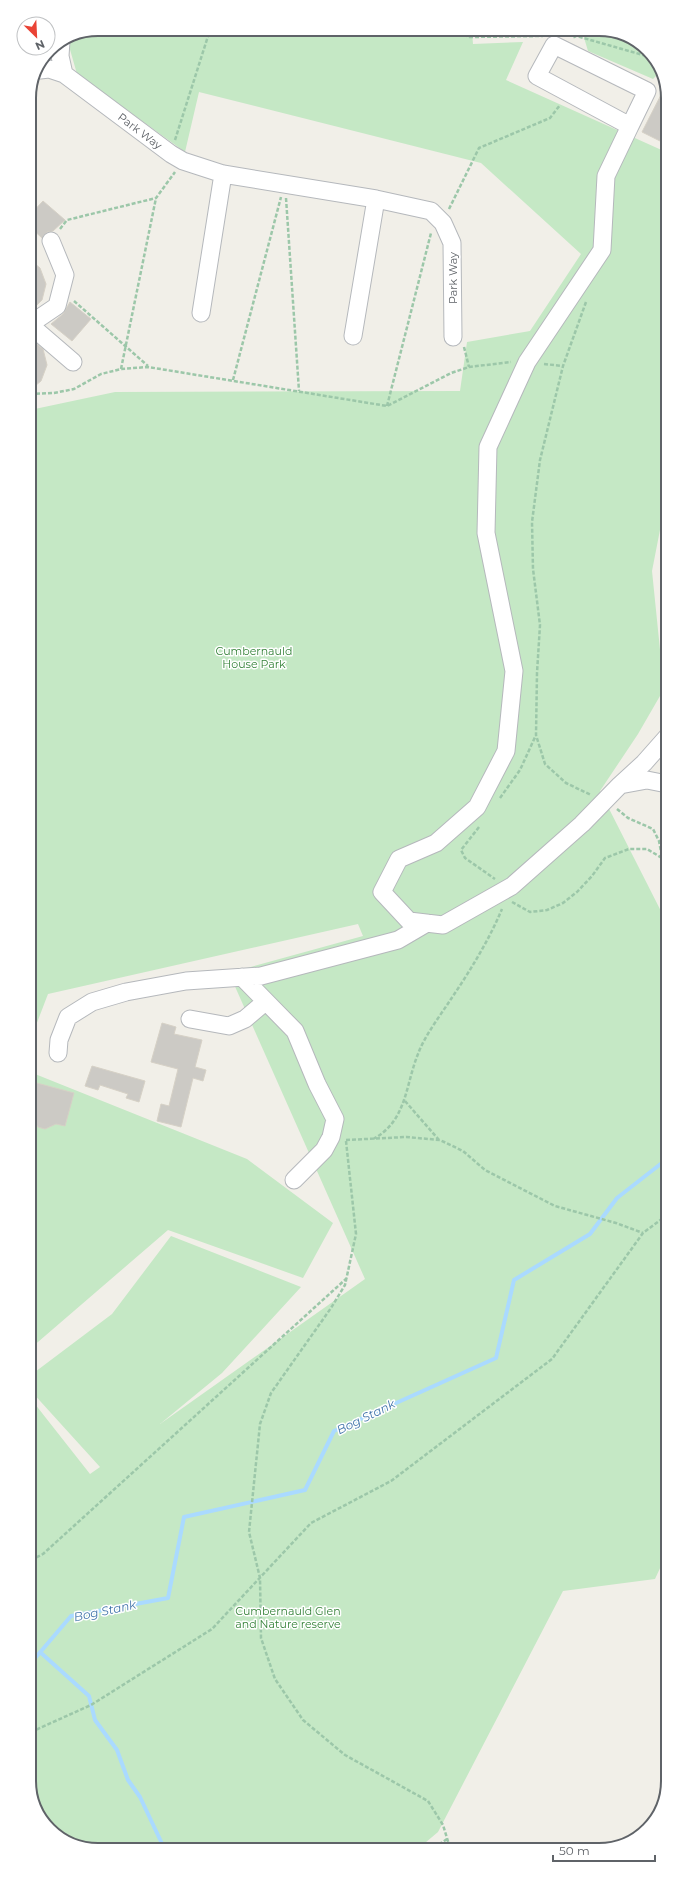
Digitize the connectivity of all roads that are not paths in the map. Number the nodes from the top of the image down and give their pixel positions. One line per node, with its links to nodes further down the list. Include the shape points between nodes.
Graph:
1 (60, 49): 3 (street)
2 (43, 70): 3 (street, Park Way)
3 (64, 74): 5 (street, Park Way, via 177,157)
4 (627, 130): 4 (street, via 647,91 554,45 537,76); 17 (street, via 606,176 602,250 527,362 488,447 486,533 514,671 506,751 477,807 436,843 399,859 382,892 409,921)
5 (223, 174): 6 (street, Park Way); 8 (street)
6 (376, 199): 11 (street); 12 (street, Park Way, via 431,211 442,223 452,243)
7 (51, 241): 9 (street, via 65,275 57,306)
8 (201, 313)
9 (36, 321)
10 (36, 330): 13 (street)
11 (353, 336)
12 (453, 337)
13 (73, 362)
14 (661, 743): 16 (street)
15 (661, 783): 16 (street, via 647,780)
16 (620, 785): 17 (street, via 582,824 506,893 443,925)
17 (427, 923): 18 (street, via 398,940 261,976)
18 (242, 977): 19 (street); 21 (street, via 186,981 126,992 92,1002 68,1017 59,1040)
19 (265, 1002): 20 (street, via 245,1019 229,1026); 22 (street, via 296,1031 317,1084 335,1119 331,1137 324,1150)
20 (190, 1019)
21 (58, 1053)
22 (294, 1180)

